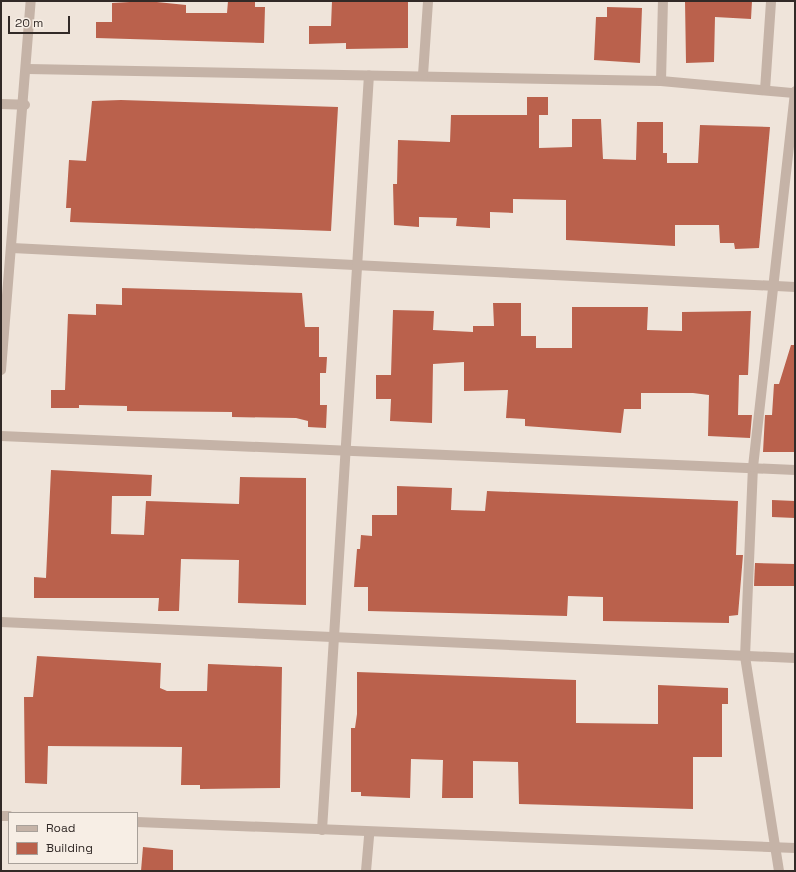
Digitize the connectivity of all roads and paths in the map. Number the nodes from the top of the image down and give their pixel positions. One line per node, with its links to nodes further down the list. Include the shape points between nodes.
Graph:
1 (31, 1): 5 (street)
2 (428, 1): 7 (street)
3 (663, 1): 8 (street)
4 (771, 1): 9 (street)
5 (28, 69): 6 (street); 12 (street)
6 (369, 75): 7 (street); 14 (street)
7 (423, 75): 8 (street)
8 (661, 81): 9 (street)
9 (765, 90): 10 (street)
10 (794, 92): 16 (street)
11 (1, 104): 12 (street)
12 (25, 105): 13 (street)
13 (12, 248): 14 (street); 15 (street)
14 (357, 263): 16 (street); 20 (street)
15 (5, 283): 18 (street)
16 (771, 286): 17 (street); 21 (street)
17 (795, 287)
18 (1, 370)
19 (1, 436): 20 (street)
20 (345, 452): 21 (street); 24 (street)
21 (753, 467): 22 (street); 25 (street)
22 (795, 470)
23 (1, 622): 24 (street)
24 (334, 639): 25 (street); 28 (street)
25 (744, 657): 26 (street); 30 (street)
26 (795, 658)
27 (138, 822): 28 (street)
28 (322, 830): 29 (street)
29 (369, 833): 30 (street); 32 (street)
30 (774, 847): 31 (street); 33 (street)
31 (795, 848)
32 (366, 871)
33 (779, 871)

